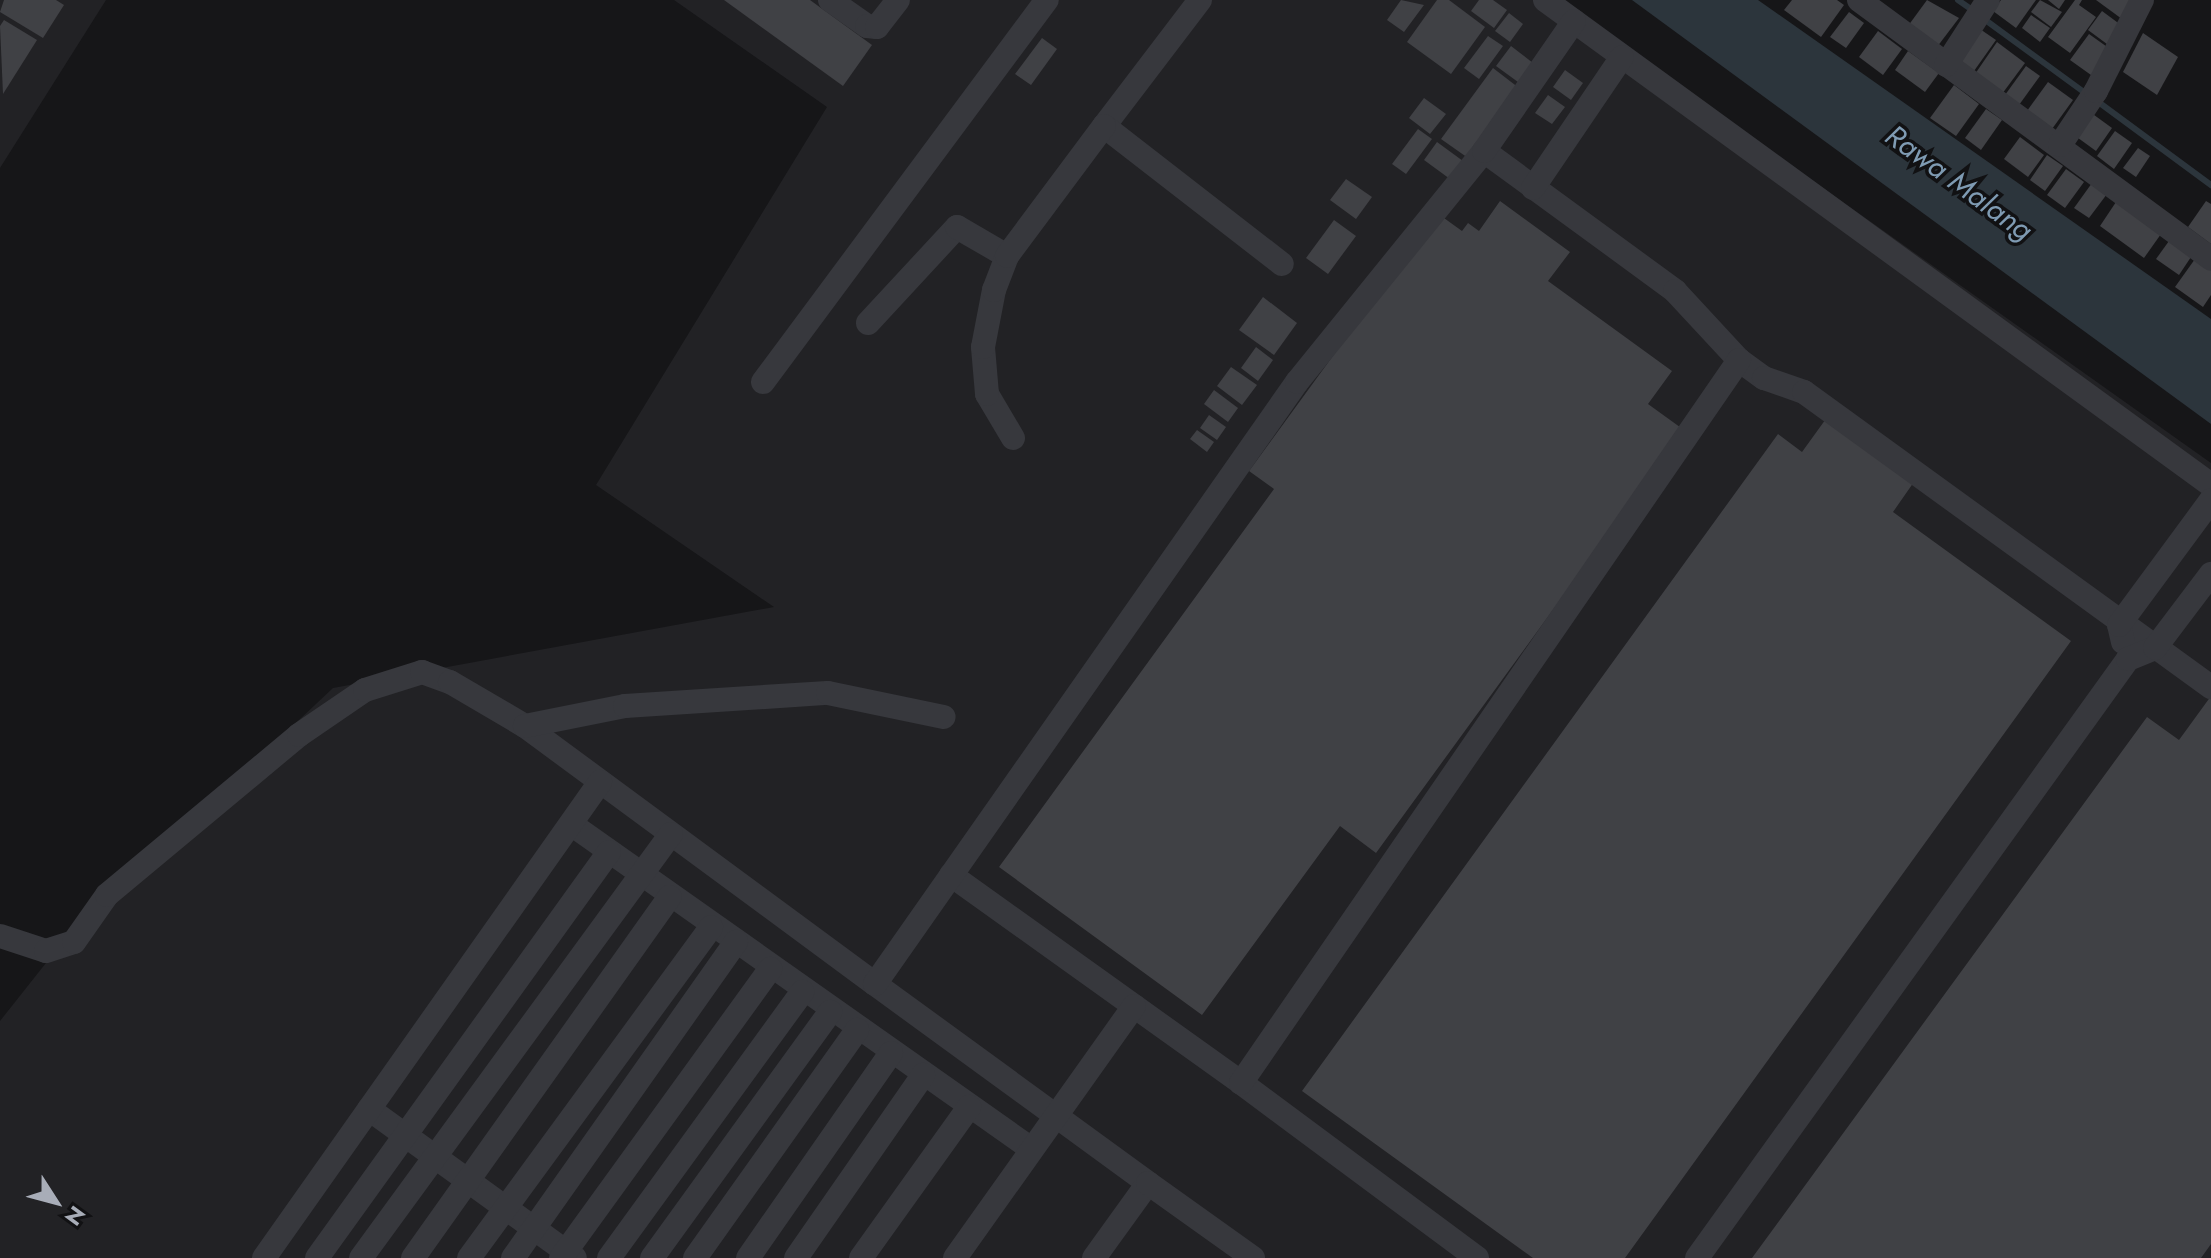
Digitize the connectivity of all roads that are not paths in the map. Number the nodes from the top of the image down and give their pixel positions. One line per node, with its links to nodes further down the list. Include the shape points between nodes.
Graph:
1 (830, 0): 2 (street, via 867,26 877,27)
2 (898, 0)
3 (1047, 0): 21 (street)
4 (1200, 0): 12 (street)
5 (1545, 0): 9 (street)
6 (1859, 0): 11 (street)
7 (1988, 0): 11 (street)
8 (2142, 0): 13 (street, via 2096,91)
9 (1574, 21): 10 (street); 14 (street)
10 (1622, 57): 15 (street); 23 (street)
11 (1946, 65): 13 (street)
12 (1104, 126): 16 (street); 18 (street)
13 (2060, 145): 17 (street)
14 (1484, 151): 15 (street); 37 (street, via 1297,382)
15 (1533, 188): 20 (street, via 1675,291)
16 (1007, 256): 19 (street, via 957,227); 22 (street, via 983,347 987,394)
17 (2211, 259)
18 (1282, 264)
19 (868, 323)
20 (1739, 360): 26 (street, via 1764,378 1804,392); 50 (street)
21 (763, 382)
22 (1013, 438)
23 (2211, 485)
24 (2211, 500): 26 (street)
25 (2211, 574): 27 (street)
26 (2119, 625): 27 (street); 28 (street)
27 (2155, 648): 28 (street); 29 (street)
28 (2128, 659): 78 (street)
29 (2211, 687)
30 (944, 717): 31 (street, via 828,693 625,706)
31 (525, 726): 32 (street); 40 (street, via 450,682 422,672 365,690 299,735 107,895 74,942 46,951)
32 (600, 782): 33 (street); 34 (street)
33 (571, 824): 35 (street); 52 (street)
34 (671, 834): 36 (street); 43 (street)
35 (609, 852): 36 (street); 54 (street)
36 (640, 875): 38 (street); 56 (street)
37 (951, 875): 43 (street); 45 (street)
38 (670, 897): 39 (street); 57 (street)
39 (711, 927): 41 (street); 59 (street)
40 (0, 936)
41 (736, 942): 42 (street); 60 (street)
42 (770, 969): 44 (street); 61 (street)
43 (875, 984): 53 (street)
44 (802, 992): 46 (street); 68 (street)
45 (1134, 1006): 50 (street); 53 (street)
46 (830, 1012): 47 (street); 69 (street)
47 (857, 1030): 48 (street); 70 (street)
48 (891, 1053): 49 (street); 71 (street)
49 (923, 1075): 51 (street); 72 (street)
50 (1241, 1083): 77 (street)
51 (969, 1107): 55 (street); 73 (street)
52 (369, 1109): 54 (street); 62 (street)
53 (1054, 1114): 55 (street); 58 (street)
54 (405, 1135): 56 (street); 63 (street)
55 (1030, 1148): 74 (street)
56 (435, 1156): 57 (street); 64 (street)
57 (470, 1182): 59 (street); 65 (street)
58 (1148, 1183): 75 (street); 76 (street)
59 (506, 1208): 60 (street); 66 (street)
60 (533, 1228): 61 (street); 67 (street)
61 (568, 1256)
62 (264, 1258)
63 (317, 1258)
64 (361, 1258)
65 (413, 1258)
66 (469, 1258)
67 (513, 1258)
68 (609, 1258)
69 (652, 1258)
70 (695, 1258)
71 (748, 1258)
72 (796, 1258)
73 (861, 1258)
74 (955, 1258)
75 (1094, 1258)
76 (1253, 1258)
77 (1477, 1258)
78 (1697, 1258)

